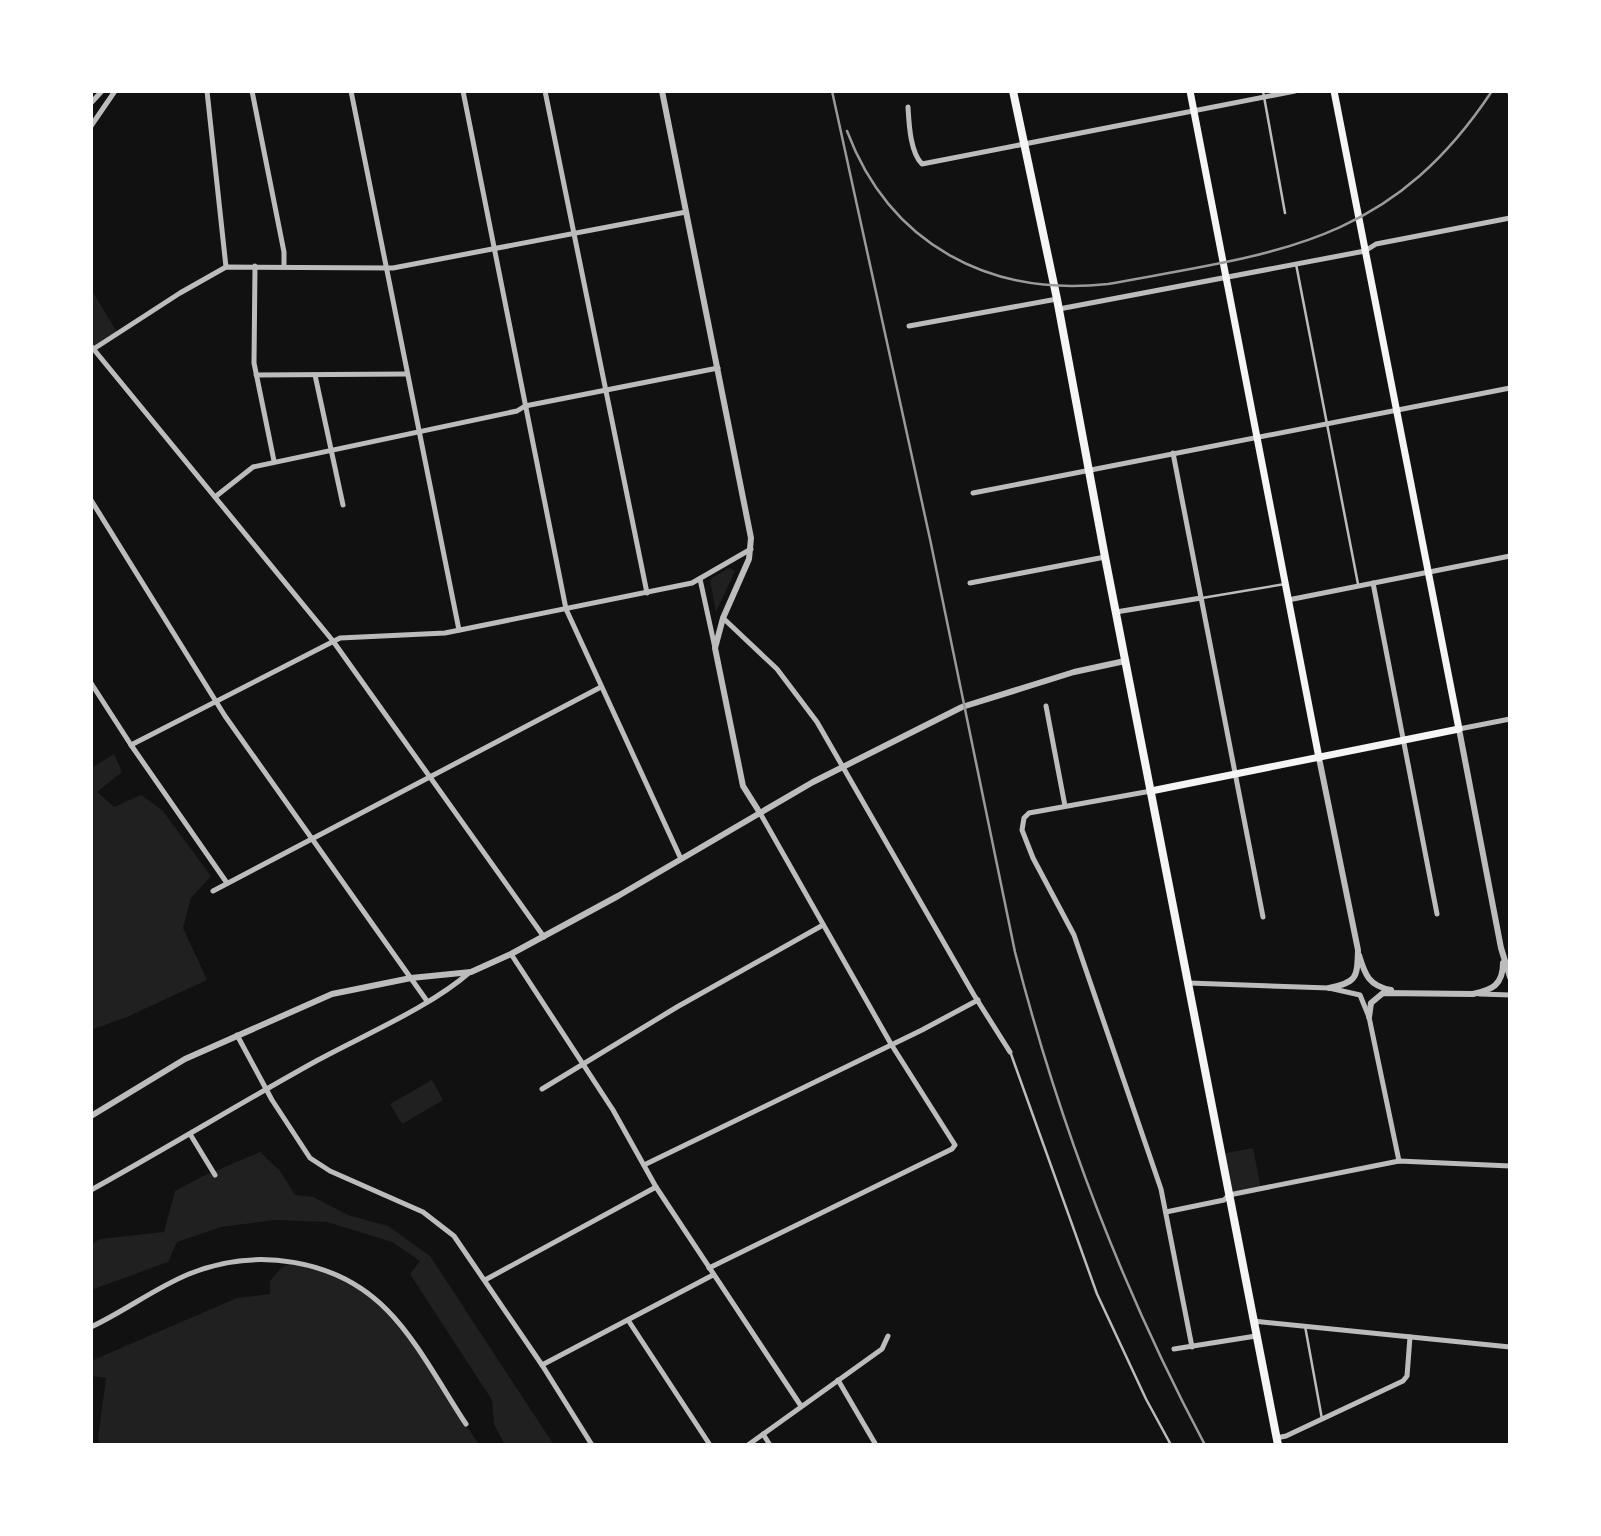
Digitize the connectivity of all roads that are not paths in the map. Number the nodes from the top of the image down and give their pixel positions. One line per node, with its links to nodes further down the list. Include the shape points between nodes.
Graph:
1 (102, 91): 14 (street)
2 (115, 91): 17 (street)
3 (207, 91): 28 (street)
4 (253, 91): 27 (street)
5 (351, 91): 29 (street)
6 (463, 91): 23 (street)
7 (545, 91): 22 (street)
8 (662, 91): 19 (street)
9 (1013, 91): 18 (main road)
10 (1190, 91): 16 (main road)
11 (1295, 91): 13 (street)
12 (1334, 91): 24 (main road)
13 (1264, 94): 16 (street); 20 (lane)
14 (91, 103)
15 (908, 107): 18 (street, via 922,164)
16 (1194, 111): 18 (street); 30 (main road)
17 (91, 126)
18 (1024, 144): 31 (main road)
19 (686, 212): 22 (street); 35 (street)
20 (1285, 213)
21 (1510, 218): 24 (street, via 1376,244)
22 (574, 233): 23 (street); 40 (street)
23 (494, 250): 29 (street); 41 (street)
24 (1365, 251): 25 (street); 42 (main road)
25 (1296, 264): 30 (street); 43 (lane)
26 (255, 266): 27 (street); 28 (street); 37 (street)
27 (284, 266): 29 (street)
28 (226, 267): 34 (street)
29 (386, 268): 36 (street)
30 (1226, 277): 32 (street); 45 (main road)
31 (1058, 299): 32 (main road); 33 (street)
32 (1059, 309): 49 (main road)
33 (909, 326)
34 (92, 349): 51 (street)
35 (718, 368): 40 (street); 54 (street)
36 (406, 374): 38 (street); 44 (street)
37 (256, 375): 38 (street); 48 (street)
38 (315, 375): 46 (street)
39 (1510, 388): 42 (street)
40 (605, 390): 41 (street); 63 (street)
41 (525, 407): 44 (street); 66 (street)
42 (1396, 410): 43 (street); 57 (main road)
43 (1326, 423): 45 (street); 62 (lane)
44 (419, 433): 46 (street); 69 (street)
45 (1256, 437): 47 (street); 60 (main road)
46 (330, 451): 48 (street); 53 (street)
47 (1173, 453): 49 (street); 64 (street)
48 (274, 461): 51 (street, via 246,471)
49 (1088, 471): 50 (street); 56 (main road)
50 (973, 493)
51 (215, 497): 70 (street)
52 (91, 500): 75 (street)
53 (343, 505)
54 (751, 549): 58 (street); 68 (street)
55 (1510, 556): 57 (street)
56 (1105, 557): 59 (street); 67 (main road)
57 (1428, 572): 61 (street); 78 (main road)
58 (700, 579): 63 (street); 71 (street)
59 (970, 583)
60 (1285, 583): 64 (lane); 65 (main road)
61 (1373, 583): 62 (street); 79 (street)
62 (1358, 586): 65 (street)
63 (647, 593): 66 (street)
64 (1201, 598): 67 (street); 83 (street)
65 (1288, 600): 81 (main road)
66 (566, 608): 69 (street); 74 (street)
67 (1116, 612): 72 (main road)
68 (723, 618): 71 (street); 82 (street, via 777,669 817,722)
69 (459, 630): 70 (street)
70 (333, 641): 75 (street); 84 (street)
71 (715, 648): 87 (street, via 743,786)
72 (1125, 661): 82 (street, via 1074,671 962,707); 85 (main road)
73 (91, 682): 80 (street)
74 (601, 687): 84 (street); 89 (street)
75 (216, 700): 80 (street); 88 (street)
76 (1046, 706): 86 (street)
77 (1510, 719): 78 (street)
78 (1459, 729): 79 (main road); 96 (street)
79 (1404, 741): 81 (main road); 92 (street)
80 (131, 745): 90 (street)
81 (1320, 758): 83 (main road); 97 (street)
82 (843, 767): 87 (street); 108 (street)
83 (1235, 775): 85 (main road); 93 (street)
84 (432, 776): 88 (street); 95 (street)
85 (1151, 791): 86 (street); 102 (main road)
86 (1066, 806): 125 (street, via 1029,813 1022,830 1074,935)
87 (760, 813): 89 (street); 94 (street)
88 (312, 839): 90 (street); 101 (street)
89 (681, 859): 95 (street)
90 (227, 883): 91 (street)
91 (213, 891)
92 (1437, 914)
93 (1263, 917)
94 (823, 925): 111 (street); 113 (street)
95 (544, 937): 98 (street)
96 (1501, 948): 100 (street); 105 (street, via 1501,981)
97 (1358, 950): 103 (street, via 1354,979); 104 (street, via 1375,986)
98 (511, 954): 99 (street); 113 (street)
99 (471, 972): 101 (street); 107 (street)
100 (1510, 977)
101 (411, 978): 107 (street); 110 (street, via 332,994)
102 (1189, 983): 103 (street); 124 (main road)
103 (1329, 988): 109 (street, via 1360,995)
104 (1401, 992): 105 (street); 109 (street, via 1376,996)
105 (1473, 994): 106 (street)
106 (1510, 995)
107 (427, 1000): 115 (street)
108 (978, 1000): 111 (street); 112 (street)
109 (1369, 1017): 118 (street)
110 (237, 1035): 115 (street); 116 (street, via 185,1059)
111 (891, 1044): 119 (street); 126 (street, via 955,1145 953,1149)
112 (1010, 1052): 151 (lane, via 1097,1294)
113 (583, 1064): 114 (street); 119 (street)
114 (542, 1089)
115 (267, 1090): 117 (street); 128 (street, via 317,1164 436,1220 454,1236)
116 (91, 1116)
117 (190, 1134): 121 (street); 123 (street)
118 (1399, 1161): 120 (street); 124 (street)
119 (644, 1165): 122 (street)
120 (1510, 1166)
121 (215, 1175)
122 (656, 1186): 126 (street); 128 (street)
123 (91, 1190)
124 (1229, 1195): 125 (street, via 1224,1200); 130 (main road)
125 (1166, 1212): 136 (street)
126 (709, 1268): 127 (street)
127 (713, 1275): 129 (street); 141 (street)
128 (485, 1280): 139 (street)
129 (628, 1320): 139 (street); 147 (street)
130 (1253, 1321): 131 (street); 134 (main road)
131 (1305, 1326): 135 (street); 142 (lane)
132 (91, 1328): 143 (street, via 207,1268 252,1259 312,1266 355,1284 388,1311)
133 (888, 1336): 140 (street, via 882,1349)
134 (1256, 1336): 136 (street); 145 (main road)
135 (1410, 1337): 137 (street); 142 (street, via 1403,1381)
136 (1192, 1347): 138 (street)
137 (1510, 1348)
138 (1174, 1349)
139 (541, 1365): 146 (street)
140 (838, 1380): 141 (street); 150 (street)
141 (801, 1406): 144 (street)
142 (1322, 1419): 145 (street)
143 (466, 1424)
144 (763, 1434): 148 (street); 149 (street)
145 (1277, 1441)
146 (592, 1445)
147 (710, 1445)
148 (748, 1445)
149 (770, 1445)
150 (876, 1445)
151 (1171, 1445)

